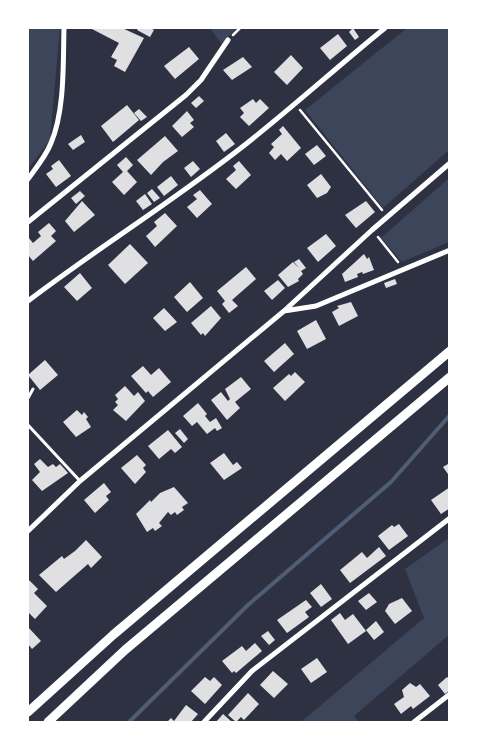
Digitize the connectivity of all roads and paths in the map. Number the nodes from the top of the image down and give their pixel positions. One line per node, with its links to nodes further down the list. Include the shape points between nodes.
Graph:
1 (64, 28): 6 (street, via 64,62 56,125 51,143)
2 (385, 28): 4 (street)
3 (228, 40): 8 (street, via 201,80 186,95)
4 (294, 103): 7 (path); 12 (street, via 238,150)
5 (450, 163): 7 (street)
6 (28, 179)
7 (387, 217): 9 (street)
8 (28, 222)
9 (372, 230): 11 (path); 13 (street)
10 (450, 250): 11 (street)
11 (403, 268): 13 (street, via 316,306)
12 (28, 301)
13 (284, 311): 19 (street)
14 (450, 351): 23 (main road, via 113,635)
15 (450, 377): 24 (main road, via 125,650)
16 (33, 389): 17 (lane)
17 (28, 398)
18 (28, 426): 19 (lane)
19 (80, 481): 21 (street)
20 (450, 518): 25 (street, via 252,671)
21 (28, 531)
22 (450, 694): 26 (street)
23 (28, 712)
24 (48, 722)
25 (204, 722)
26 (414, 722)

